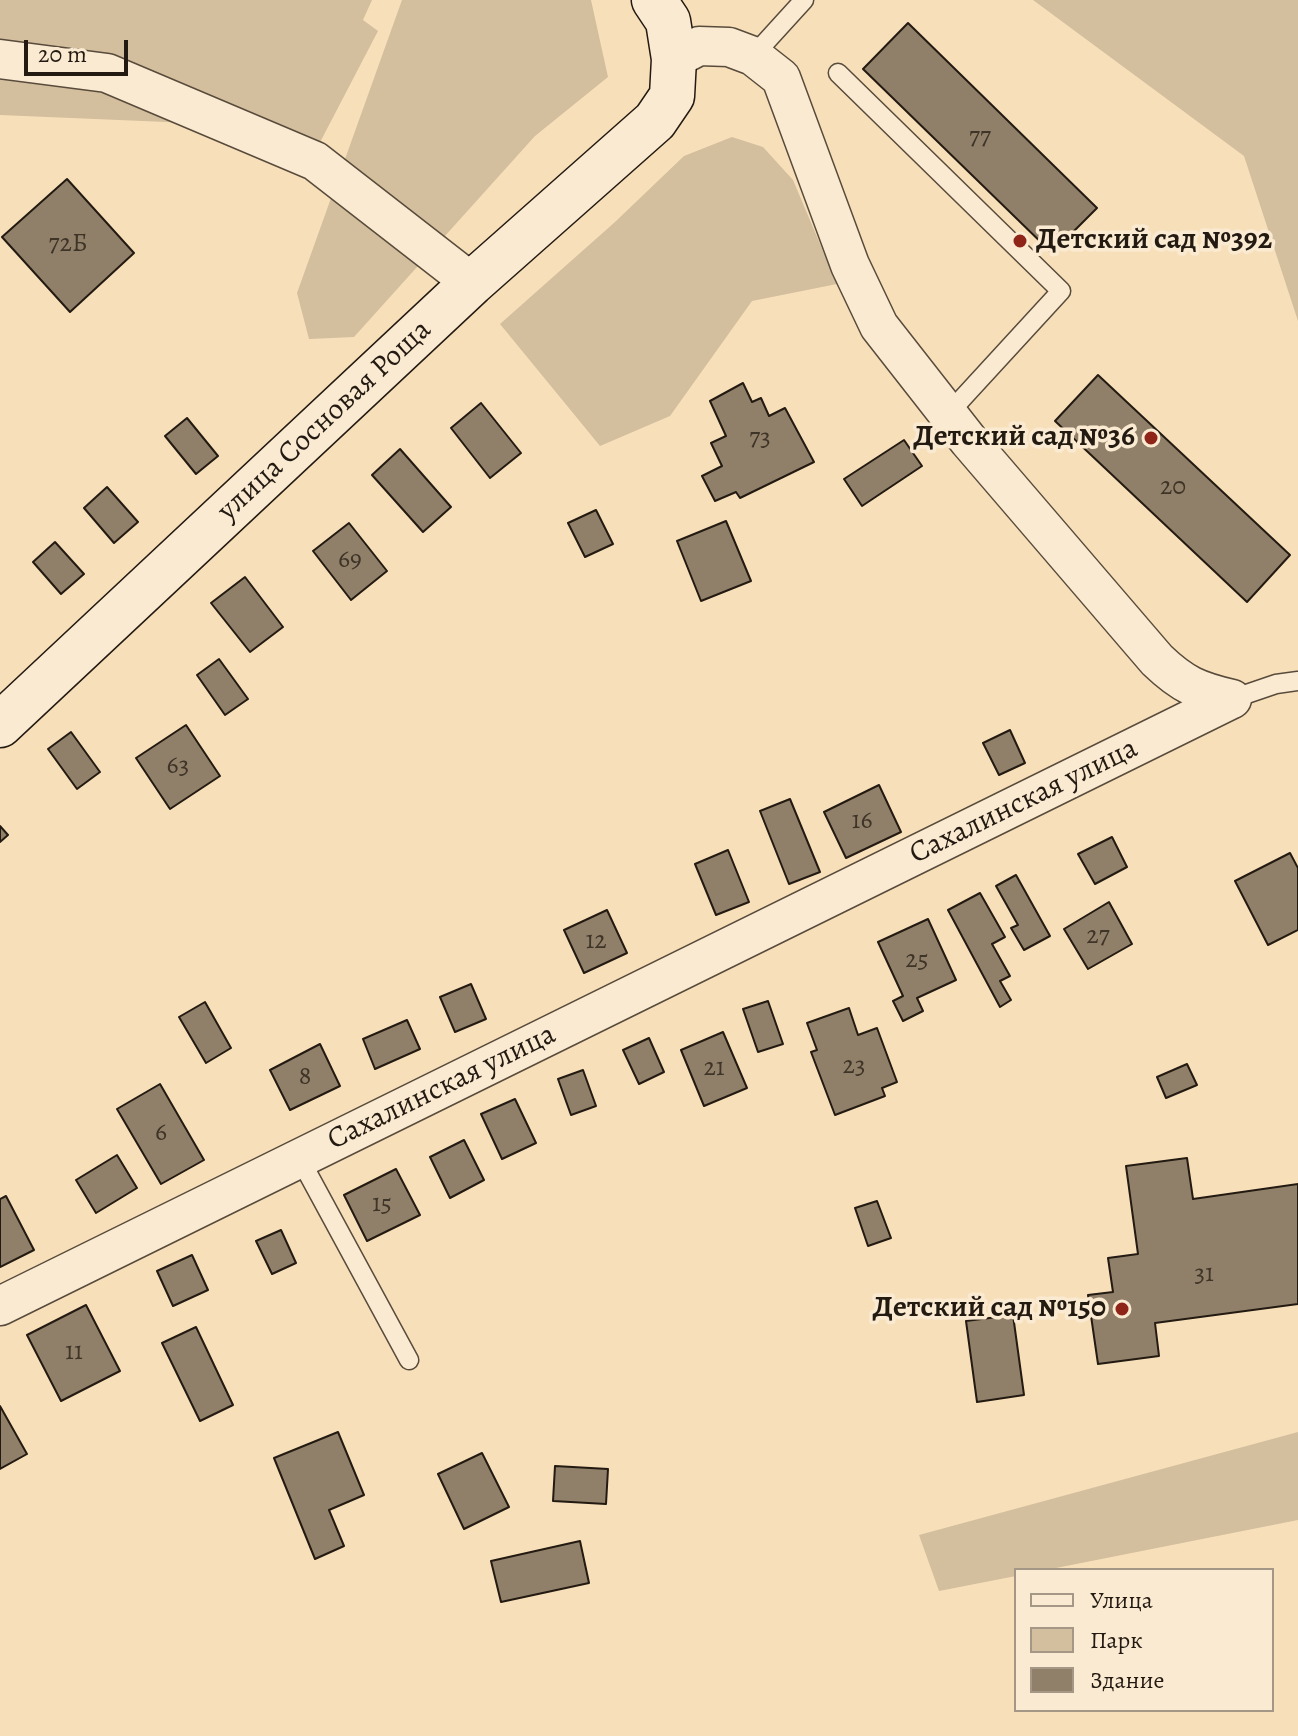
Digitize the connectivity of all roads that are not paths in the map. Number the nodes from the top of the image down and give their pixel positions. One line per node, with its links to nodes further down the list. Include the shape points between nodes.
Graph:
1 (654, 0): 5 (main road, via 668,21)
2 (804, 0): 3 (lane)
3 (753, 56): 5 (street, via 729,47 699,46); 8 (street, via 781,78 850,265 879,326)
4 (0, 59): 7 (street, via 107,73 315,161)
5 (674, 59): 7 (main road, улица Сосновая Роща, via 672,96 655,121)
6 (838, 73): 8 (lane, via 1061,291)
7 (472, 283): 11 (main road, улица Сосновая Роща)
8 (948, 414): 10 (street, via 1157,660 1196,691)
9 (1298, 681): 10 (lane)
10 (1232, 699): 12 (street, Сахалинская улица)
11 (0, 725)
12 (300, 1159): 13 (street, Сахалинская улица); 14 (lane)
13 (0, 1306)
14 (409, 1360)

